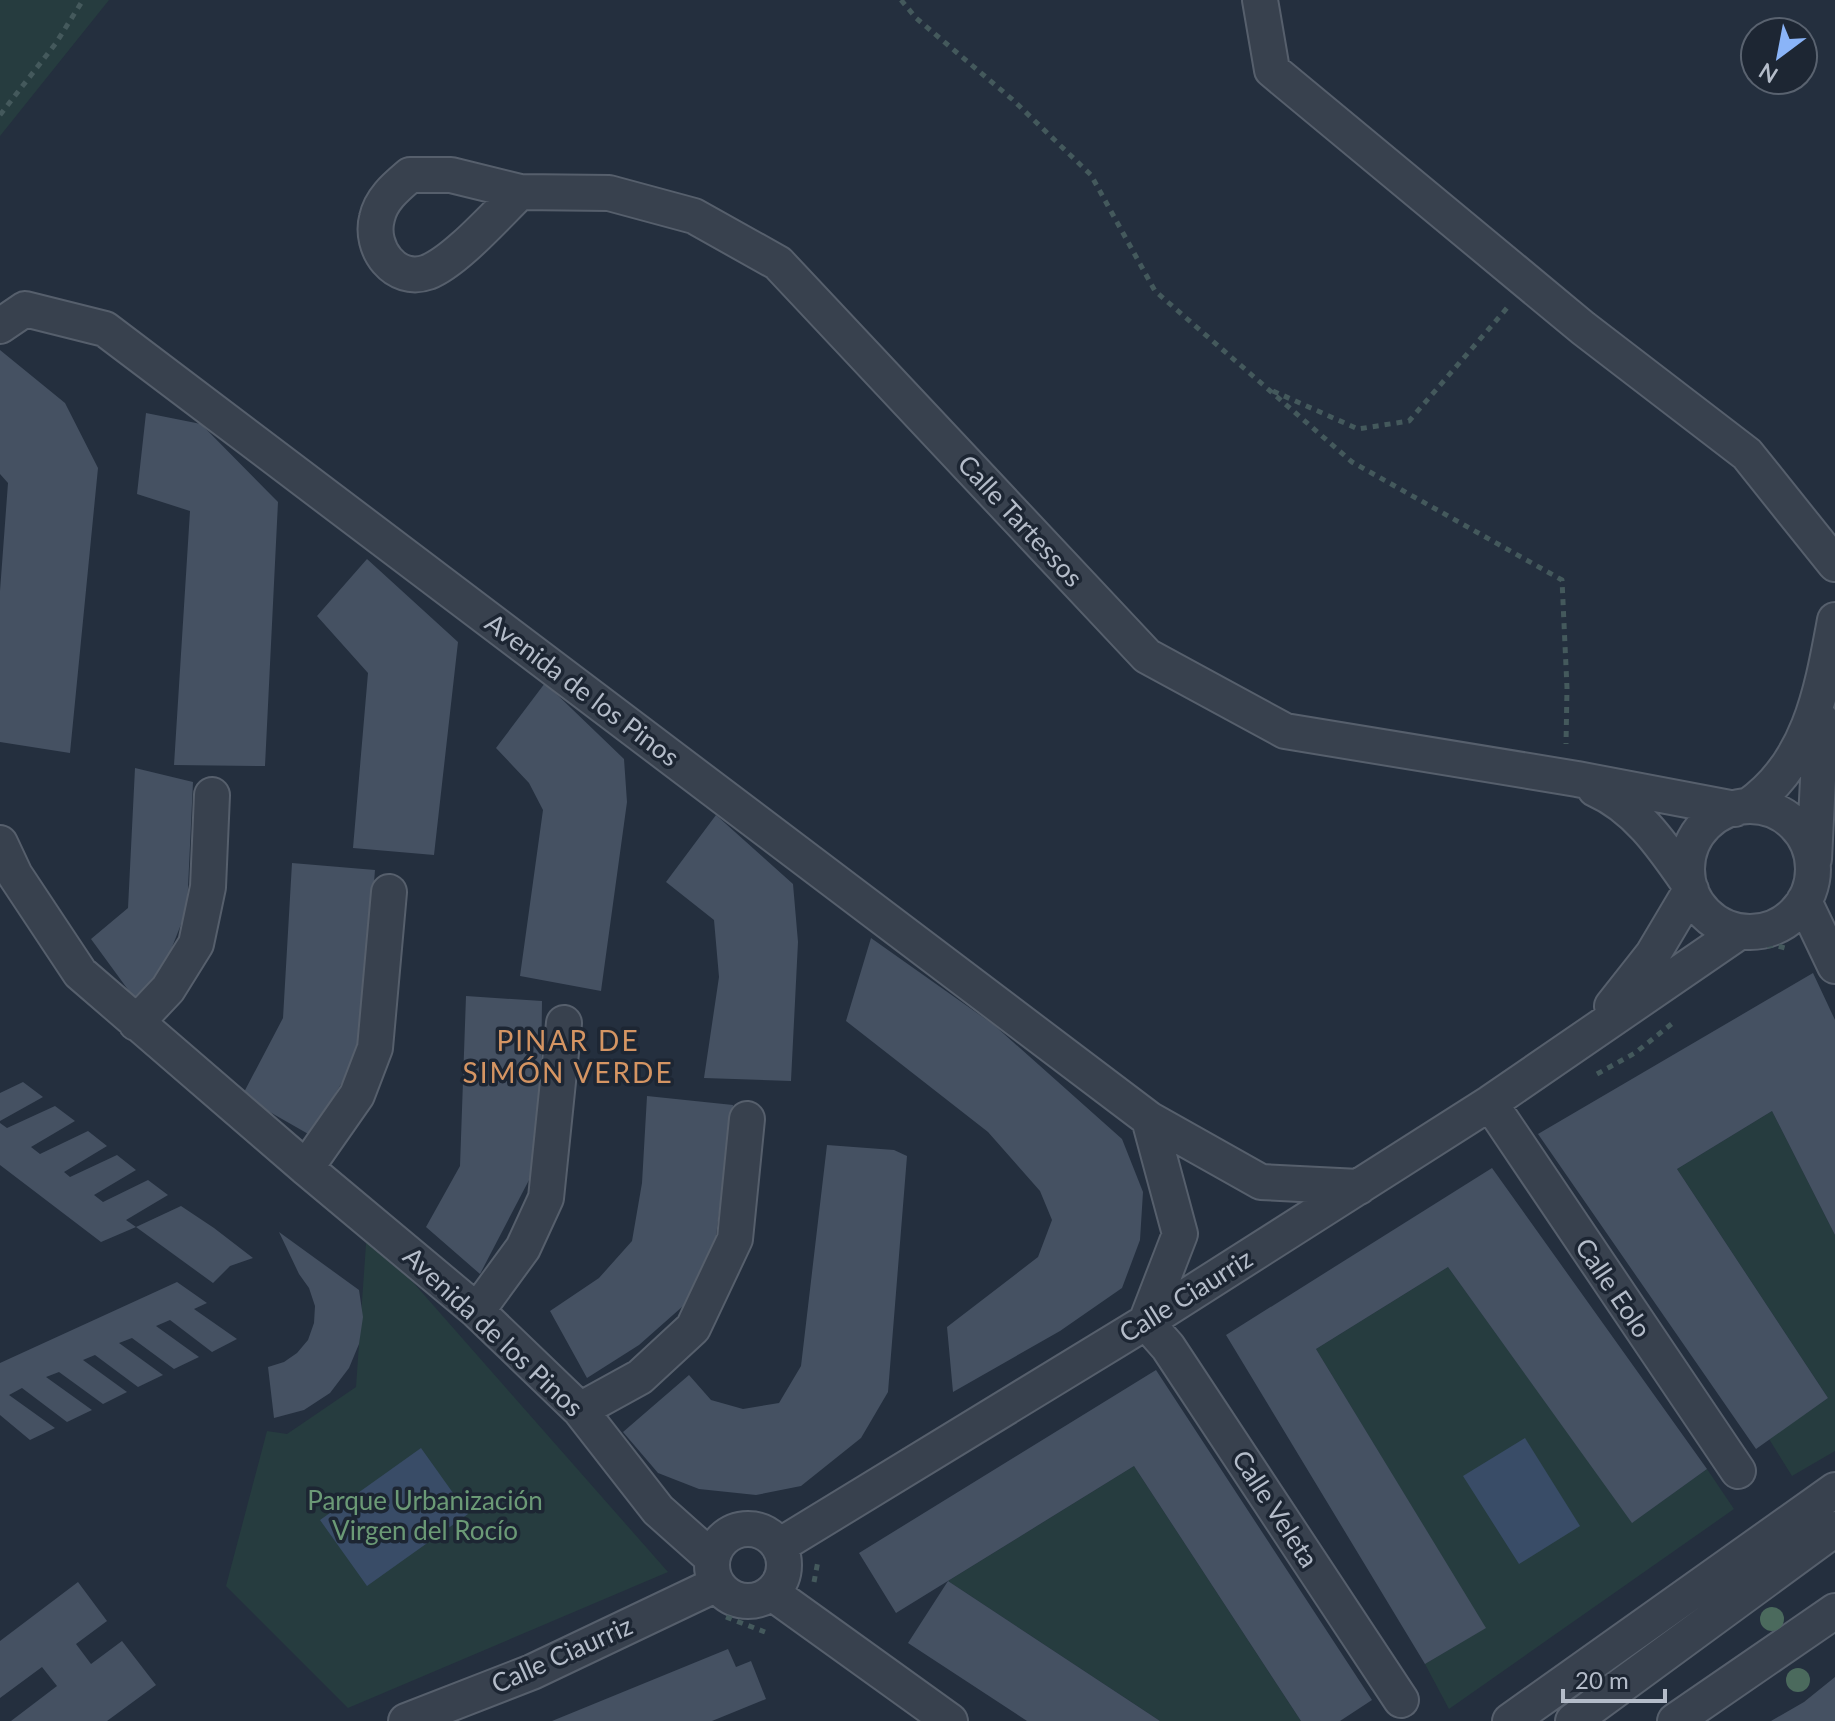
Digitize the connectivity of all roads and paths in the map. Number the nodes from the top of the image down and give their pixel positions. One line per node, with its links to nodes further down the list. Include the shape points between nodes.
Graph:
1 (83, 0): 4 (path)
2 (901, 0): 8 (path, via 1091,175 1155,291)
3 (1260, 0): 6 (street, via 1272,70)
4 (0, 115)
5 (520, 192): 12 (street, Calle Tartessos, via 609,193 680,212 778,263 1147,656 1285,731)
6 (1528, 283): 8 (path, via 1409,421 1358,429); 9 (street, via 1747,454)
7 (0, 326): 26 (street, Avenida de los Pinos, via 25,309 105,329)
8 (1267, 388): 12 (path, via 1352,462 1562,580)
9 (1835, 564)
10 (1835, 620): 11 (street)
11 (1826, 672): 14 (street, via 1797,753 1775,784); 17 (street)
12 (1565, 777): 14 (street, Calle Tartessos); 16 (street, Calle Tartessos, via 1605,793 1631,812 1659,841)
13 (212, 795): 21 (street, via 208,887 196,944 168,989)
14 (1742, 808): 16 (street, via 1707,823 1692,843 1687,857); 17 (street, via 1771,810 1799,830 1810,850)
15 (0, 843): 21 (street, Avenida de los Pinos, via 80,973)
16 (1689, 886): 19 (street, via 1708,917); 23 (street, Calle Ciaurriz, via 1653,954)
17 (1809, 887): 19 (street, via 1784,923); 20 (street)
18 (389, 892): 27 (street, via 375,1048 357,1095)
19 (1739, 932): 23 (street, Calle Ciaurriz)
20 (1835, 966)
21 (136, 1023): 27 (street, Avenida de los Pinos)
22 (564, 1023): 29 (street, via 546,1198 523,1248)
23 (1586, 1037): 24 (street, Calle Ciaurriz)
24 (1490, 1103): 28 (street, Calle Ciaurriz); 32 (street, Calle Eolo)
25 (747, 1119): 31 (street, via 735,1239 693,1328 640,1377)
26 (1149, 1119): 28 (street, Avenida de los Pinos, via 1261,1182); 30 (street, via 1180,1234)
27 (306, 1168): 29 (street, Avenida de los Pinos)
28 (1359, 1187): 30 (street, Calle Ciaurriz)
29 (477, 1311): 31 (street, Avenida de los Pinos)
30 (1146, 1322): 35 (street, Calle Ciaurriz); 39 (street, Calle Veleta, via 1168,1347)
31 (580, 1410): 36 (street, Avenida de los Pinos, via 658,1510)
32 (1738, 1471)
33 (1835, 1490): 42 (street)
34 (1835, 1529): 43 (street)
35 (779, 1546): 36 (street, via 760,1531 739,1530 718,1544); 37 (street, via 785,1567)
36 (714, 1571): 37 (street, via 725,1594 736,1600 749,1602); 40 (street, Calle Ciaurriz, via 532,1672)
37 (772, 1593): 41 (street)
38 (1835, 1611): 44 (street)
39 (1401, 1700)
40 (406, 1721)
41 (950, 1721)
42 (1510, 1721)
43 (1573, 1721)
44 (1675, 1721)

